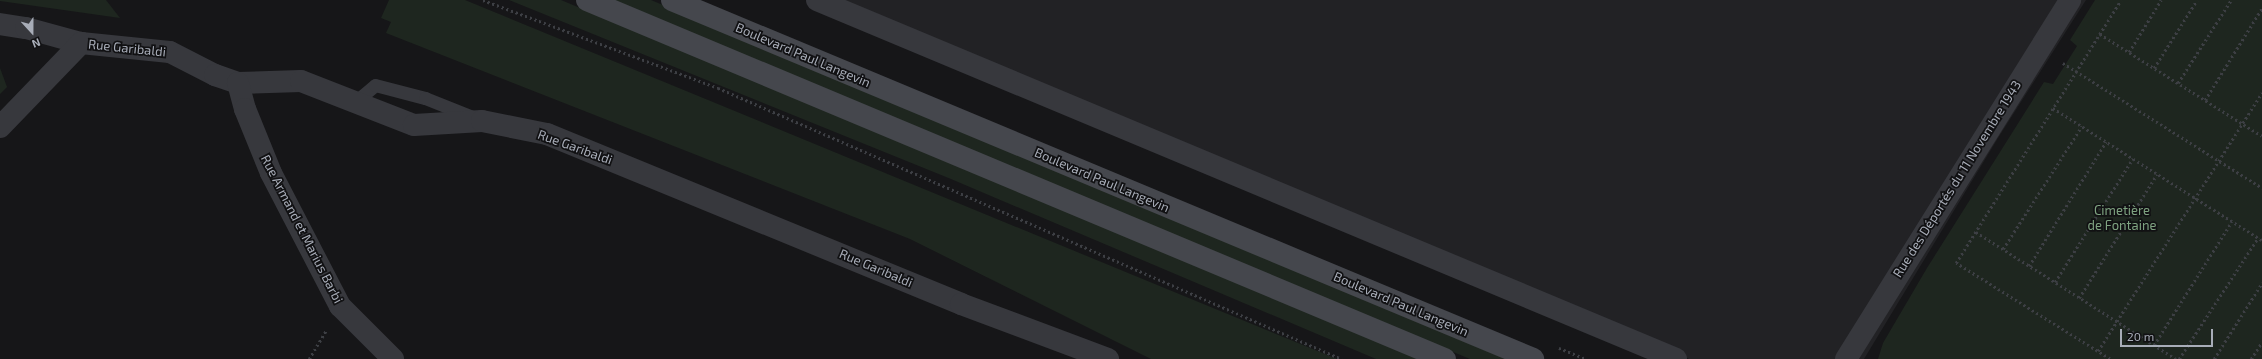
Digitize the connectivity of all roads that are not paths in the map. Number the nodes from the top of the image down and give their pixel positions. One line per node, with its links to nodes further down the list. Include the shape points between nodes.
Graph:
1 (587, 0): 13 (main road)
2 (672, 0): 14 (main road, Boulevard Paul Langevin)
3 (817, 0): 15 (street)
4 (2070, 0): 16 (street, Rue des Déportés du 11 Novembre 1943)
5 (0, 24): 6 (street, Rue Garibaldi, via 26,28)
6 (81, 43): 7 (street, Rue Garibaldi, via 170,52 215,75); 10 (street)
7 (238, 83): 8 (street, Rue Garibaldi, via 300,81); 11 (street, Rue Armand et Marius Barbi, via 245,109 272,173 340,306)
8 (356, 102): 9 (street, Rue Garibaldi, via 414,125); 9 (lane, via 375,85 425,98)
9 (482, 121): 12 (street, Rue Garibaldi, via 546,134 960,304)
10 (0, 127)
11 (393, 359)
12 (1108, 359)
13 (1445, 359)
14 (1533, 359)
15 (1676, 359)
16 (1846, 359)

